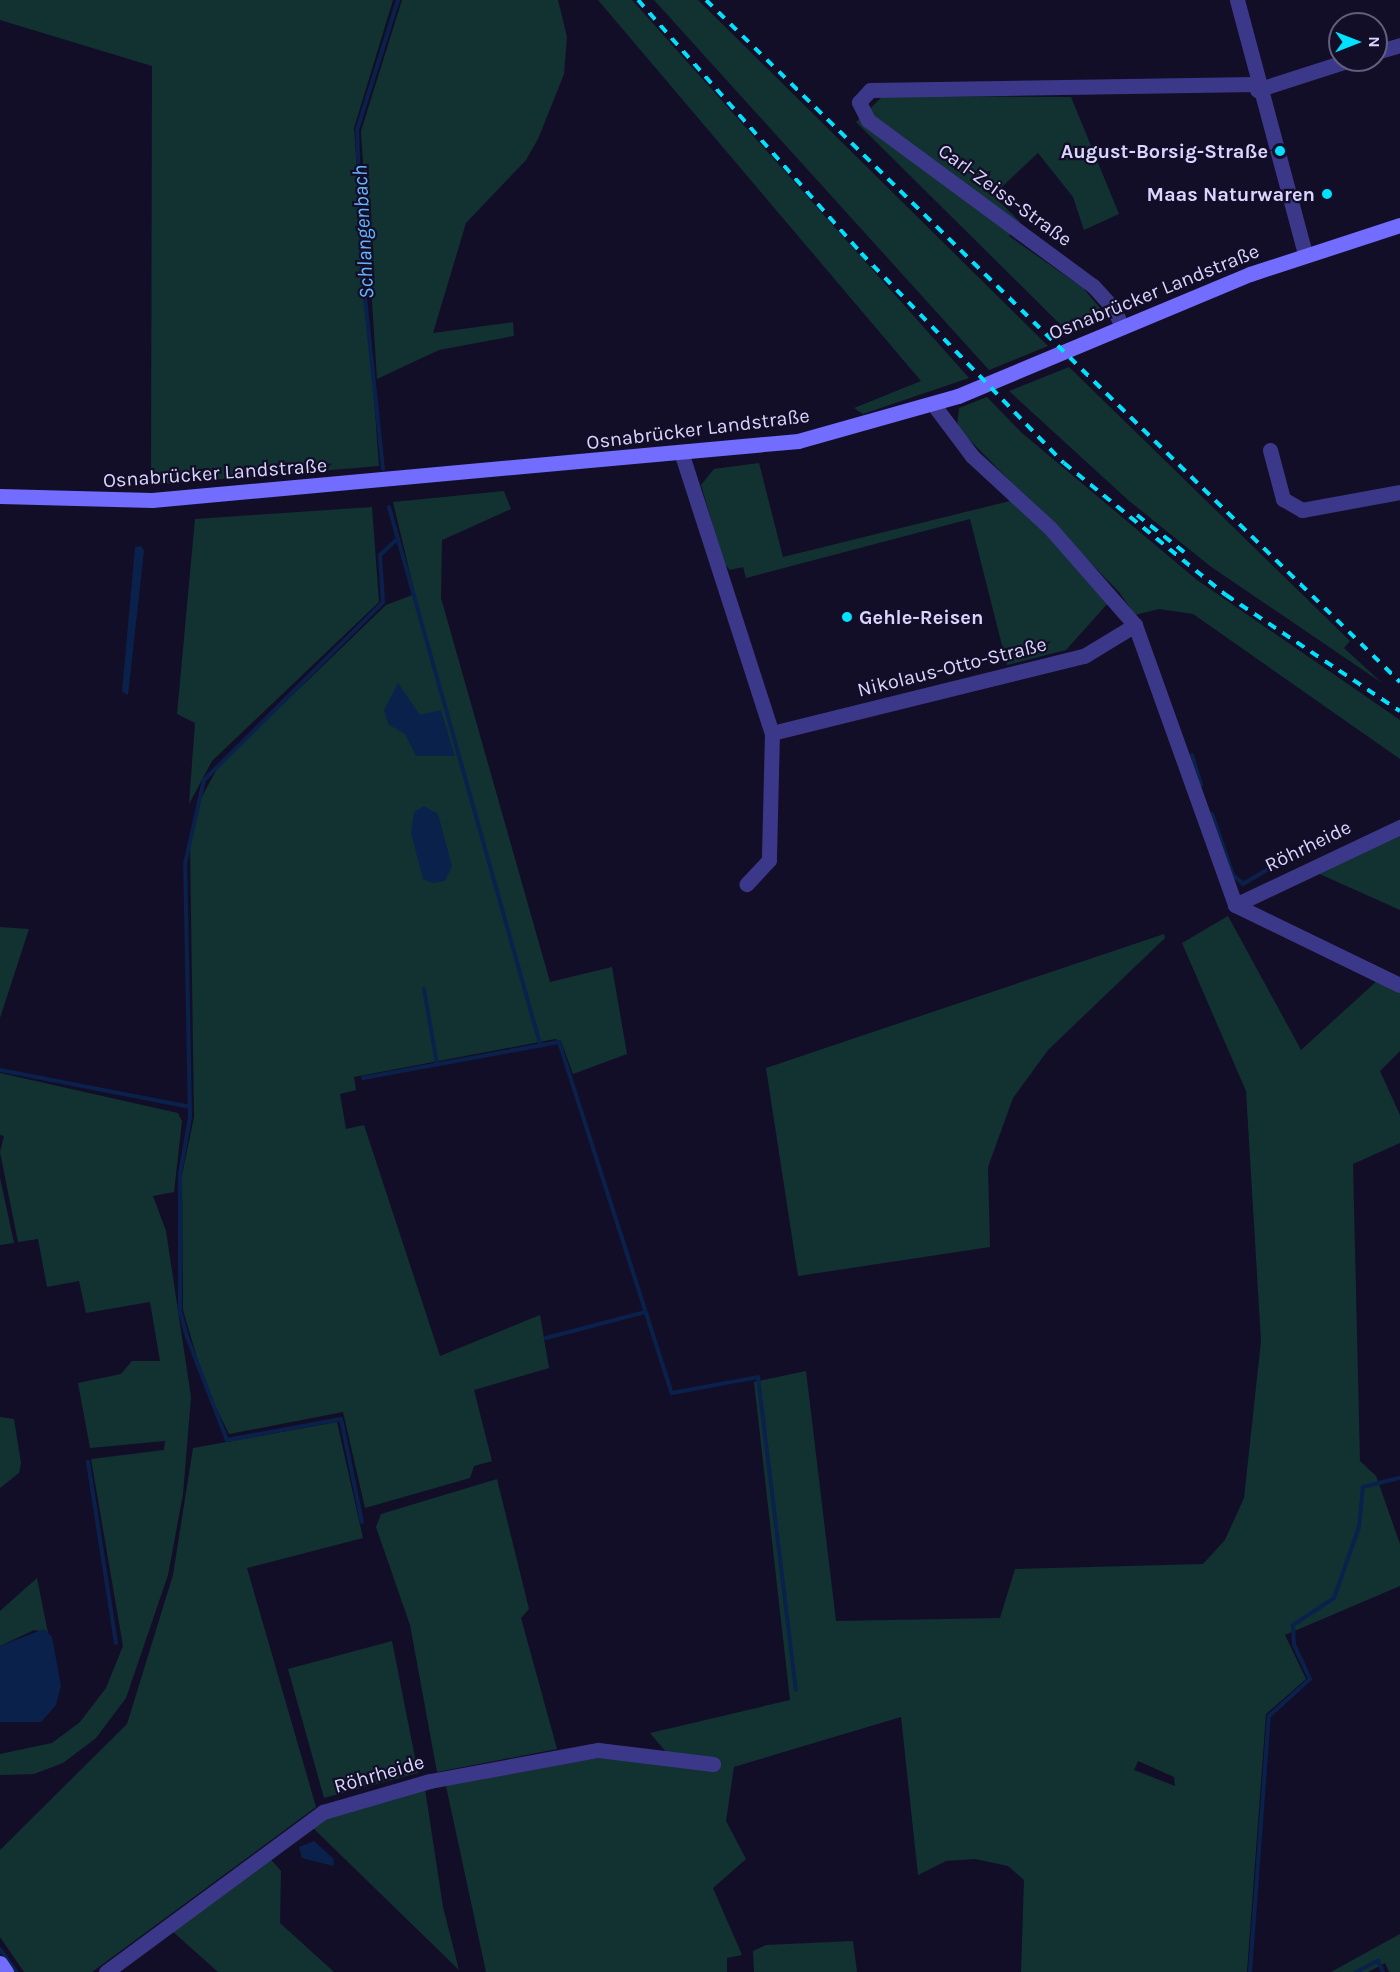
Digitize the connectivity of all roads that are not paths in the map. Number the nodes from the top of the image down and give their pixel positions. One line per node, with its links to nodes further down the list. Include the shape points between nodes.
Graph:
1 (1237, 0): 3 (street)
2 (1328, 66): 3 (street)
3 (1256, 87): 5 (street); 6 (street, Carl-Zeiss-Straße, via 870,90 859,102 868,120 1093,286 1114,309)
4 (1400, 225): 5 (street, Osnabrücker Landstraße)
5 (1305, 254): 6 (street, Osnabrücker Landstraße)
6 (1122, 327): 7 (street, Osnabrücker Landstraße)
7 (933, 404): 9 (street, Osnabrücker Landstraße, via 798,441); 12 (street, via 972,456 1050,528)
8 (1270, 450): 10 (street, via 1283,499 1302,510)
9 (682, 455): 11 (street, Osnabrücker Landstraße, via 152,500 46,502); 13 (street)
10 (1400, 492)
11 (0, 496)
12 (1135, 625): 13 (street, Nikolaus-Otto-Straße, via 1084,656); 16 (street)
13 (772, 733): 15 (street, via 769,860)
14 (1400, 827): 16 (street, Röhrheide)
15 (747, 884)
16 (1235, 905): 17 (street)
17 (1400, 986)
18 (713, 1764): 21 (street, Röhrheide, via 598,1750 430,1781 323,1812)
19 (0, 1963): 20 (street)
20 (6, 1972)
21 (106, 1972)

